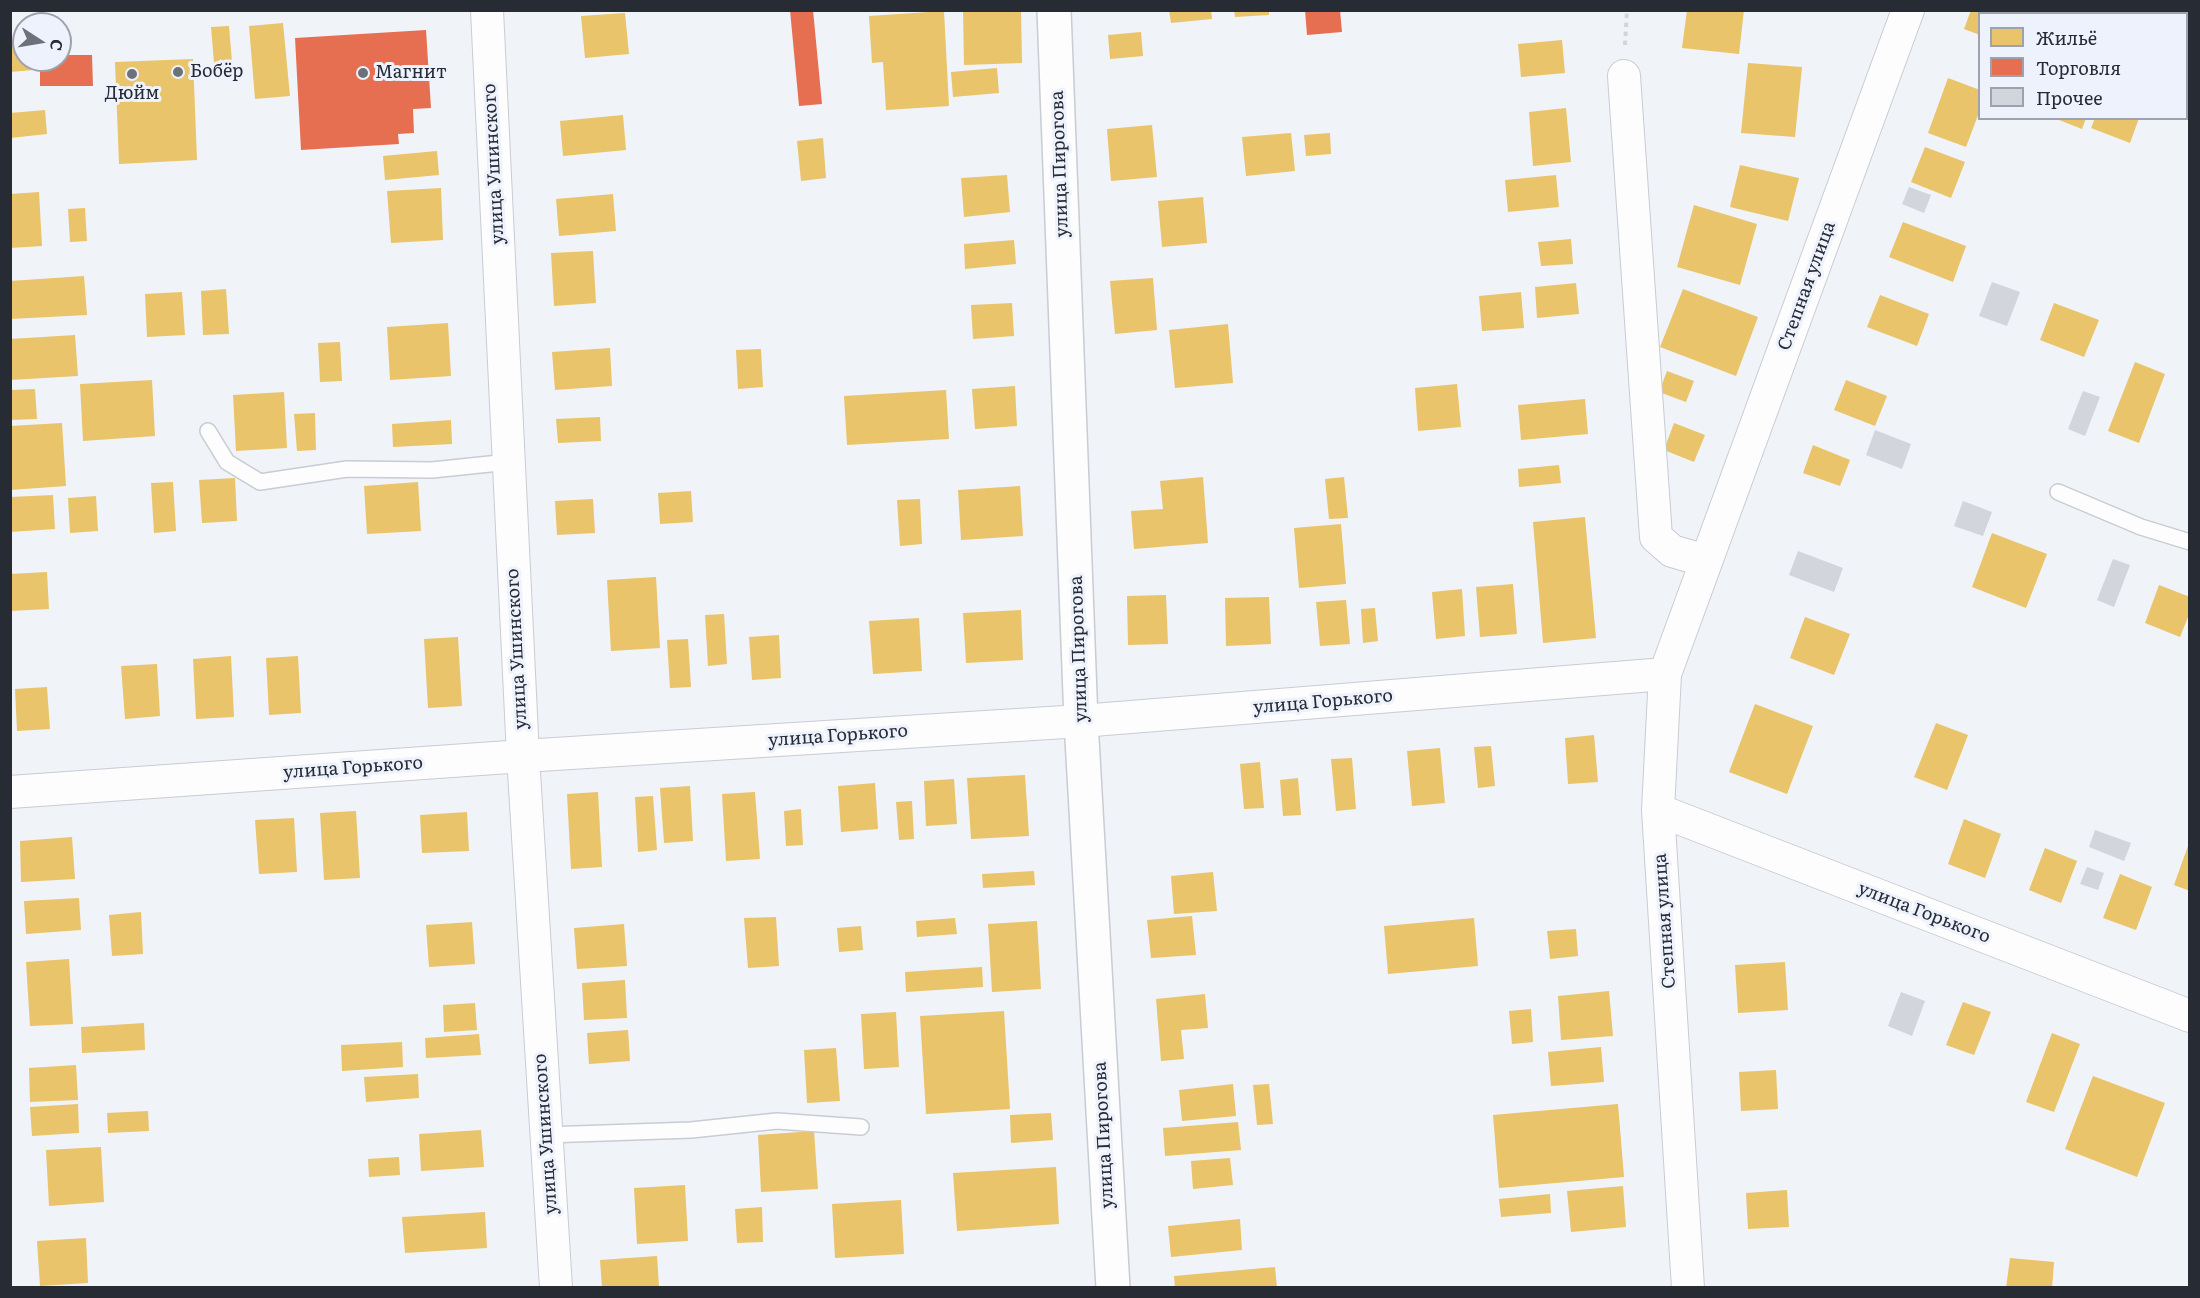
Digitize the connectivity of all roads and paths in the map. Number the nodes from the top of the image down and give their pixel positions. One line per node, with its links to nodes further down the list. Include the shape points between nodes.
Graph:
1 (487, 10): 6 (street, улица Ушинского)
2 (1054, 10): 11 (street, улица Пирогова)
3 (1908, 10): 9 (street, Степная улица)
4 (1624, 75): 9 (street, via 1656,537 1672,551)
5 (208, 431): 6 (lane, via 227,462 260,482 347,469 432,470)
6 (509, 462): 12 (street, улица Ушинского)
7 (2058, 492): 8 (lane, via 2141,527)
8 (2190, 542)
9 (1706, 561): 10 (street, Степная улица)
10 (1665, 674): 11 (street, улица Горького); 14 (street, Степная улица)
11 (1081, 721): 12 (street, улица Горького); 19 (street, улица Пирогова)
12 (522, 756): 13 (street, улица Горького); 17 (street, улица Ушинского)
13 (10, 792)
14 (1658, 810): 15 (street, улица Горького); 20 (street, Степная улица)
15 (2190, 1016)
16 (861, 1127): 17 (lane, via 777,1121 691,1130)
17 (546, 1135): 18 (street, улица Ушинского)
18 (556, 1287)
19 (1113, 1287)
20 (1688, 1287)

